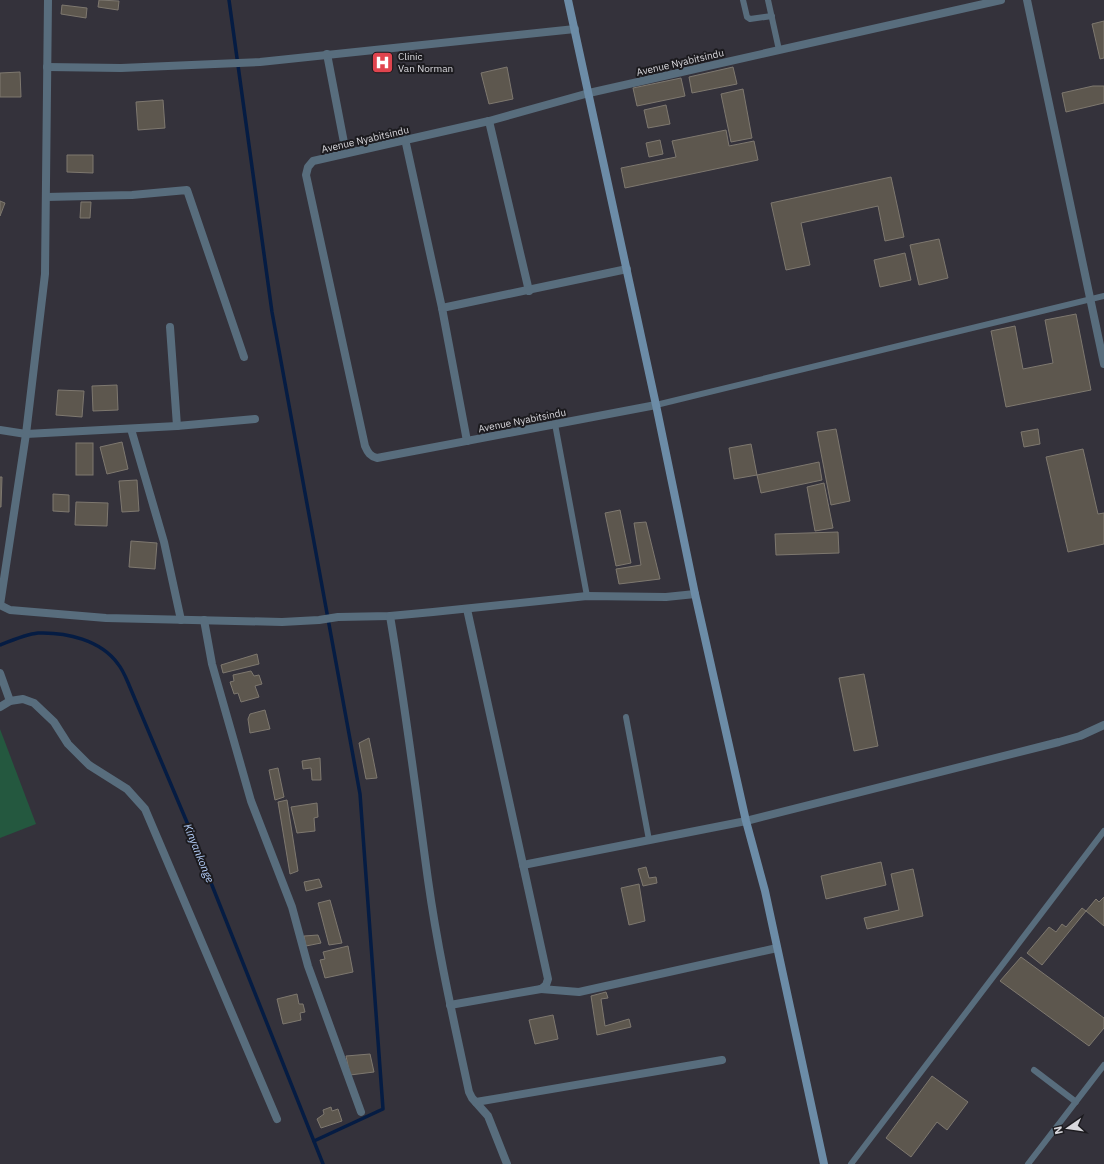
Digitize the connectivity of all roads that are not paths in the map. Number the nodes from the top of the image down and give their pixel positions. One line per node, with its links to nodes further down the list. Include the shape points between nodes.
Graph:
1 (48, 0): 11 (street)
2 (568, 0): 8 (street)
3 (743, 0): 7 (lane, via 747,17 750,19)
4 (768, 0): 7 (lane)
5 (1001, 0): 9 (street, Avenue Nyabitsindu)
6 (1027, 0): 20 (street)
7 (772, 16): 9 (lane)
8 (575, 29): 10 (street); 12 (street)
9 (779, 50): 12 (street, Avenue Nyabitsindu)
10 (327, 54): 11 (street, via 260,62 121,68); 15 (street)
11 (47, 67): 16 (street)
12 (589, 93): 13 (street, Avenue Nyabitsindu); 17 (street)
13 (489, 121): 14 (street, Avenue Nyabitsindu); 18 (street)
14 (404, 139): 15 (street, Avenue Nyabitsindu); 21 (street)
15 (346, 153): 32 (street, Avenue Nyabitsindu, via 313,161 306,175 365,446 372,457 377,458)
16 (46, 197): 23 (street, via 132,196 187,190); 31 (street, via 45,274)
17 (627, 269): 18 (street); 25 (street)
18 (529, 291): 21 (street)
19 (1104, 296): 20 (lane)
20 (1091, 299): 24 (street); 25 (lane)
21 (442, 308): 32 (street)
22 (170, 327): 28 (street)
23 (244, 358)
24 (1104, 364)
25 (656, 405): 27 (street, Avenue Nyabitsindu); 33 (street)
26 (255, 419): 28 (street)
27 (555, 424): 32 (street, Avenue Nyabitsindu); 34 (lane)
28 (177, 426): 29 (street)
29 (131, 429): 31 (street); 38 (street, via 164,542)
30 (0, 430): 31 (street)
31 (26, 434): 35 (street)
32 (468, 440)
33 (695, 594): 34 (street, via 666,597); 45 (street)
34 (587, 596): 36 (street)
35 (0, 605): 38 (street, via 10,610 106,618)
36 (467, 609): 37 (street); 48 (street)
37 (390, 616): 39 (street, via 282,622); 51 (street, via 405,702 428,881)
38 (181, 620): 39 (street)
39 (204, 620): 57 (street, via 212,664 251,801 292,907 308,966)
40 (0, 675): 41 (street)
41 (10, 701): 42 (street); 58 (street, via 23,699 34,703 54,722 68,744 89,765 127,789 146,808)
42 (0, 707)
43 (626, 717): 47 (lane)
44 (1104, 725): 45 (street, via 1059,742)
45 (746, 821): 47 (street); 49 (street)
46 (1104, 831): 61 (lane)
47 (649, 840): 48 (street)
48 (523, 865): 50 (street, via 548,979)
49 (777, 948): 50 (street, via 579,992); 60 (street)
50 (541, 989): 51 (street)
51 (450, 1005): 55 (street, via 469,1092)
52 (722, 1060): 55 (street)
53 (1104, 1065): 56 (lane)
54 (1034, 1070): 56 (lane)
55 (476, 1102): 59 (street, via 488,1116)
56 (1076, 1102): 62 (lane)
57 (361, 1112)
58 (277, 1119)
59 (508, 1164)
60 (824, 1164)
61 (851, 1164)
62 (1028, 1164)

